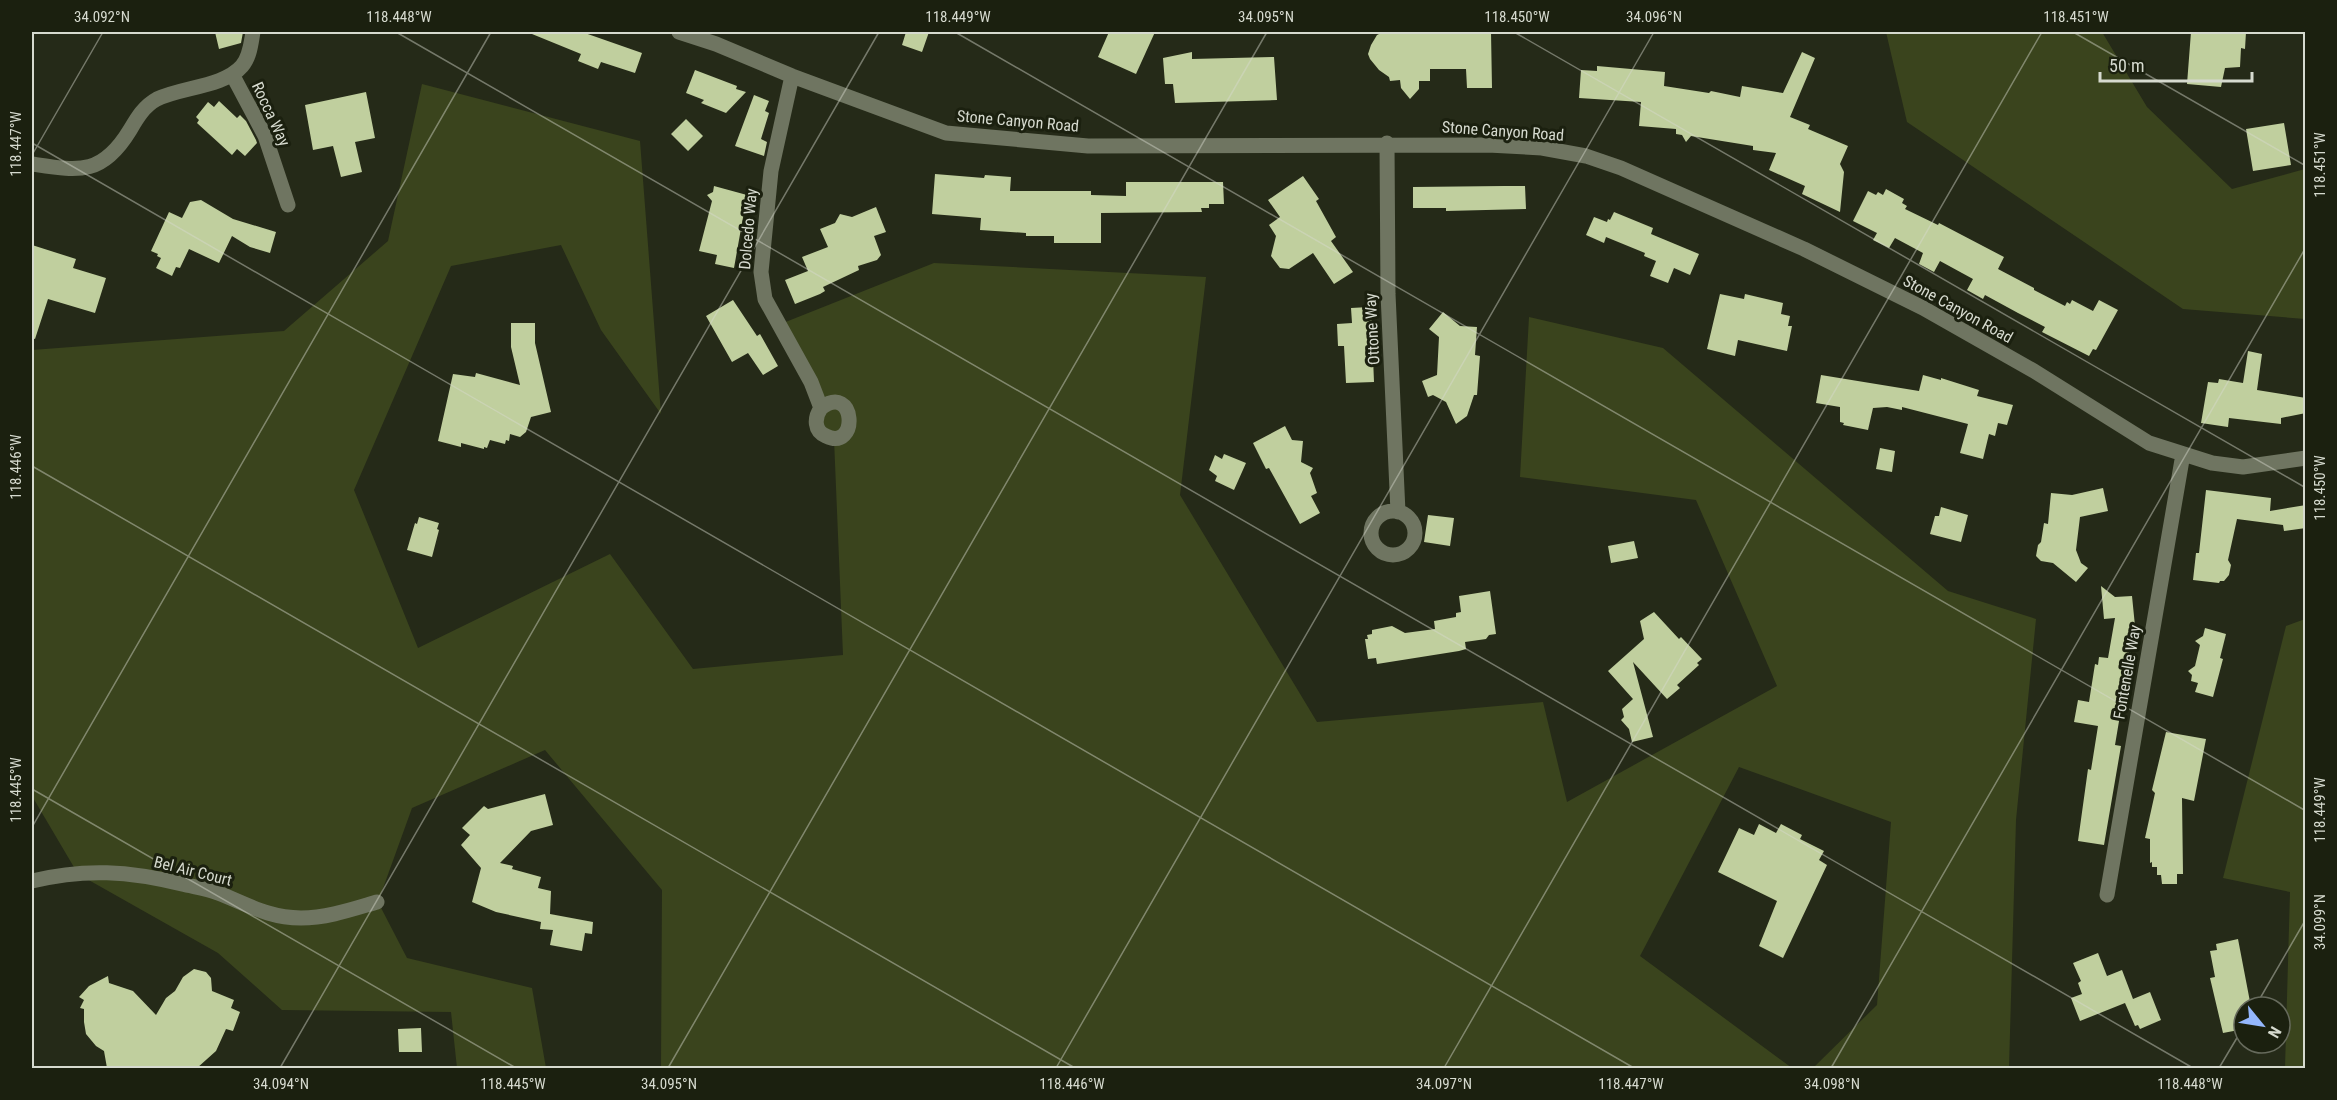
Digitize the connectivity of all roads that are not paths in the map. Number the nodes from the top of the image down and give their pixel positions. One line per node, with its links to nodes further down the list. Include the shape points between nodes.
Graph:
1 (253, 32): 3 (street, via 243,66)
2 (679, 32): 4 (street, Stone Canyon Road)
3 (232, 74): 6 (street, via 155,100 140,113 109,157 91,166 72,170); 7 (street, Rocca Way, via 265,136)
4 (792, 76): 5 (street, Stone Canyon Road, via 946,133 1089,146); 8 (street, Dolcedo Way, via 771,171 761,272 765,299 811,382)
5 (1387, 143): 9 (street, Stone Canyon Road, via 1542,148 1586,156 1621,168 1804,249 1923,308 2122,427); 11 (street, Ottone Way, via 1388,294)
6 (32, 164)
7 (288, 205)
8 (820, 408)
9 (2183, 454): 10 (street, Stone Canyon Road, via 2243,467); 13 (street, Fontenelle Way)
10 (2306, 458)
11 (1398, 512)
12 (32, 881): 14 (street, Bel Air Court, via 107,871 168,880 216,892 261,912 301,918)
13 (2106, 895)
14 (378, 902)

